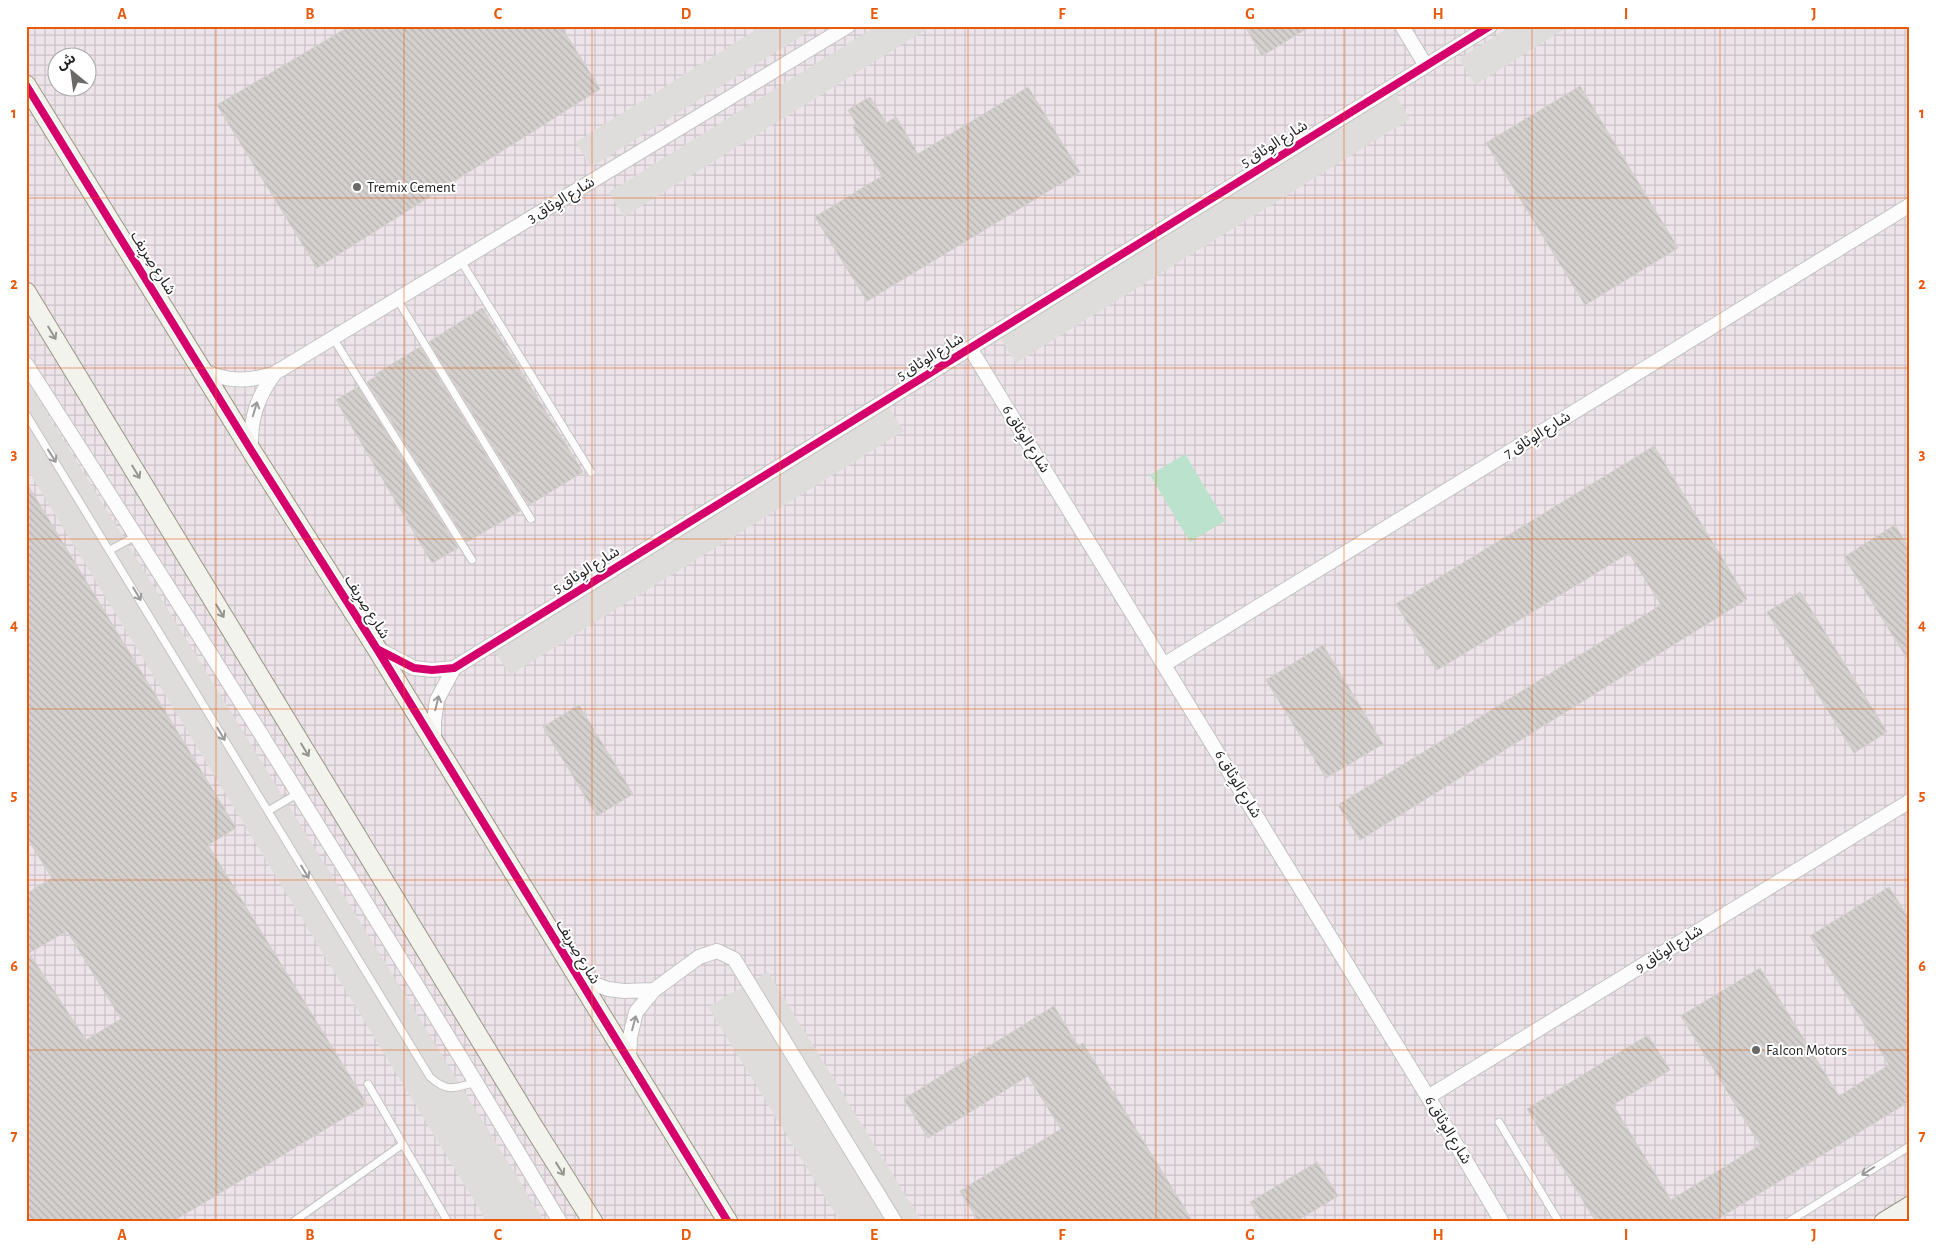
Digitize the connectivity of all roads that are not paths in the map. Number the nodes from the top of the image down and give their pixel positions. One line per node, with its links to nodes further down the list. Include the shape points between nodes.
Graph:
1 (848, 26): 7 (street, شارع الوِثاق 3)
2 (1402, 26): 4 (street)
3 (1490, 26): 4 (street, شارع الوِثاق 5)
4 (1426, 66): 11 (street, شارع الوِثاق 5)
5 (26, 85): 13 (street, شارع صِرِيف)
6 (1910, 205): 23 (street, شارع الوِثاق 7)
7 (460, 261): 9 (street, شارع الوِثاق 3); 17 (lane)
8 (26, 292): 42 (street, one-way to 42)
9 (397, 299): 10 (street, شارع الوِثاق 3); 18 (lane)
10 (333, 338): 14 (street, شارع الوِثاق 3); 21 (lane)
11 (970, 348): 23 (street, شارع الوِثاق 6); 24 (street, شارع الوِثاق 5)
12 (26, 364): 19 (street)
13 (204, 371): 14 (street, شارع الوِثاق 3, via 232,380 261,378); 16 (street, شارع صِرِيف)
14 (275, 373): 16 (street, شارع الوِثاق 3, one-way to 14, via 253,417 261,394)
15 (26, 414): 20 (lane, one-way to 20)
16 (251, 450): 22 (street, شارع صِرِيف)
17 (591, 472)
18 (531, 519)
19 (137, 536): 20 (lane); 26 (street)
20 (110, 550): 28 (lane, one-way to 28)
21 (472, 560)
22 (377, 649): 24 (street, شارع الوِثاق 5, via 414,668); 25 (street, شارع صِرِيف)
23 (1165, 664): 34 (street, شارع الوِثاق 6)
24 (454, 668): 25 (street, one-way to 24, via 437,700)
25 (434, 743): 29 (street, شارع صِرِيف)
26 (297, 794): 28 (lane); 32 (street)
27 (1910, 801): 34 (street, شارع الوِثاق 9)
28 (268, 811): 32 (lane, one-way to 32, via 430,1076 440,1086 452,1089)
29 (577, 978): 30 (street, via 608,989); 31 (street, شارع صِرِيف)
30 (654, 990): 31 (street, one-way to 30, via 630,1037 636,1012); 44 (street, via 699,957 717,951 734,959)
31 (629, 1063): 43 (street, شارع صِرِيف)
32 (476, 1082): 41 (street)
33 (368, 1084): 36 (lane)
34 (1428, 1097): 45 (street, شارع الوِثاق 6)
35 (1499, 1122): 46 (lane)
36 (403, 1144): 39 (lane); 40 (lane)
37 (1910, 1146): 47 (lane, one-way to 47)
38 (1910, 1206): 48 (street)
39 (293, 1222)
40 (448, 1222)
41 (560, 1222)
42 (593, 1222)
43 (728, 1222)
44 (896, 1222)
45 (1502, 1222)
46 (1560, 1222)
47 (1788, 1222)
48 (1884, 1222)

